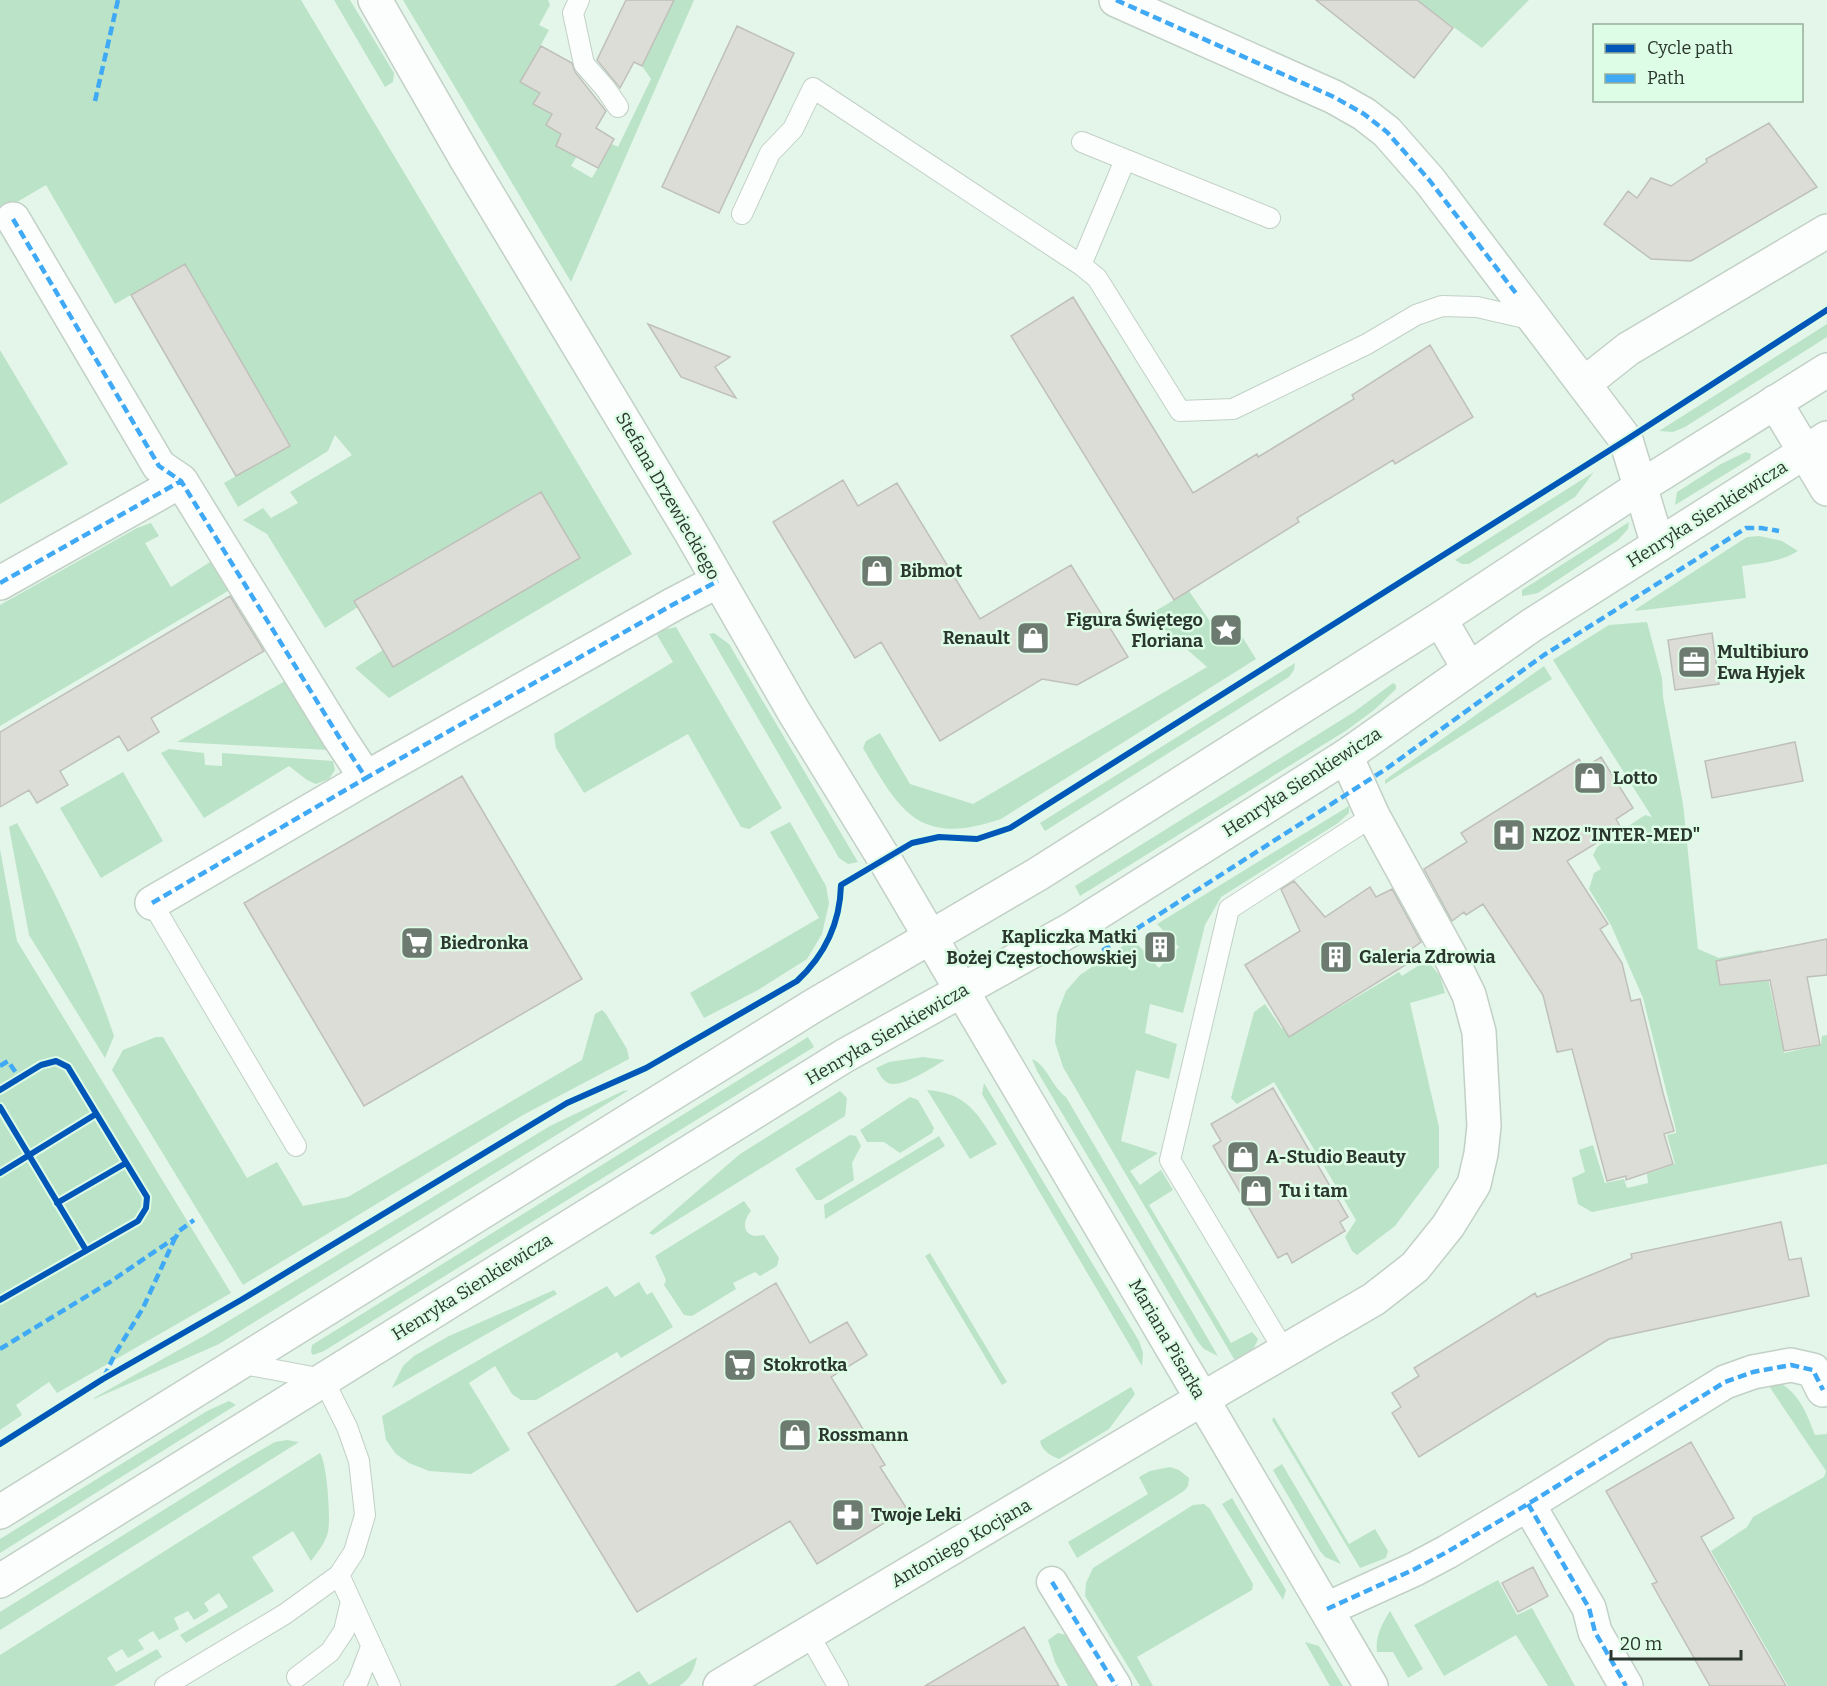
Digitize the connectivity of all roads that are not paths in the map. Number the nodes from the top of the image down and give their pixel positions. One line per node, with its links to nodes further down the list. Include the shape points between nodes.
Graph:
1 (375, 0): 21 (street, Stefana Drzewieckiego)
2 (579, 0): 4 (lane, via 573,13 584,63)
3 (1116, 0): 12 (street, via 1364,114 1387,132 1430,181)
4 (618, 107)
5 (1082, 142): 6 (lane)
6 (1125, 160): 8 (lane); 11 (lane)
7 (742, 214): 11 (lane, via 770,153 793,129 813,88)
8 (1270, 218)
9 (12, 219): 17 (street, via 159,466)
10 (1827, 231): 14 (street, via 1628,350)
11 (1081, 265): 12 (lane, via 1097,278 1180,411 1233,409 1367,344 1416,315 1442,306 1477,307)
12 (1534, 320): 14 (street)
13 (1827, 370): 15 (street)
14 (1585, 383): 18 (street, via 1626,440)
15 (1775, 402): 16 (street); 18 (street)
16 (1816, 445): 19 (street); 20 (street, Henryka Sienkiewicza)
17 (181, 481): 22 (street); 26 (street)
18 (1640, 487): 20 (street); 23 (street)
19 (1827, 489)
20 (1658, 545): 24 (street, Henryka Sienkiewicza)
21 (718, 581): 26 (street); 29 (street, Stefana Drzewieckiego)
22 (0, 583)
23 (1440, 619): 24 (street); 29 (street, via 1038,874)
24 (1469, 669): 25 (street, Henryka Sienkiewicza)
25 (1346, 756): 27 (street, Antoniego Kocjana); 30 (street, Henryka Sienkiewicza, via 1072,930)
26 (366, 778): 28 (street)
27 (1373, 816): 32 (street, Antoniego Kocjana, via 1469,995 1479,1032 1484,1126 1481,1154 1474,1184 1448,1226 1415,1267 1374,1299); 32 (lane, via 1229,909 1170,1160)
28 (152, 903): 31 (lane)
29 (930, 938): 30 (street, Stefana Drzewieckiego); 33 (street, via 813,1006)
30 (962, 992): 34 (street, Henryka Sienkiewicza, via 844,1056); 36 (street, Mariana Pisarka)
31 (296, 1146)
32 (1285, 1352): 36 (street, Antoniego Kocjana)
33 (239, 1363): 34 (lane); 38 (street)
34 (323, 1379): 39 (lane, via 359,1461 365,1515 354,1552); 40 (street, Henryka Sienkiewicza)
35 (1823, 1390): 37 (street, via 1813,1370 1791,1365 1725,1382)
36 (1202, 1399): 43 (street, Mariana Pisarka); 44 (street, Antoniego Kocjana)
37 (1528, 1504): 43 (street, via 1415,1569); 54 (street, via 1590,1608 1595,1632)
38 (0, 1512)
39 (339, 1575): 42 (lane); 47 (lane, via 285,1614)
40 (0, 1581)
41 (1053, 1582): 52 (street)
42 (351, 1600): 45 (lane); 46 (lane, via 345,1631 330,1652)
43 (1327, 1609): 53 (street, Mariana Pisarka)
44 (808, 1633): 50 (street, Antoniego Kocjana); 51 (lane)
45 (371, 1647): 48 (lane); 49 (lane)
46 (297, 1677)
47 (165, 1686)
48 (354, 1686)
49 (390, 1686)
50 (720, 1686)
51 (838, 1686)
52 (1116, 1686)
53 (1371, 1686)
54 (1626, 1686)

